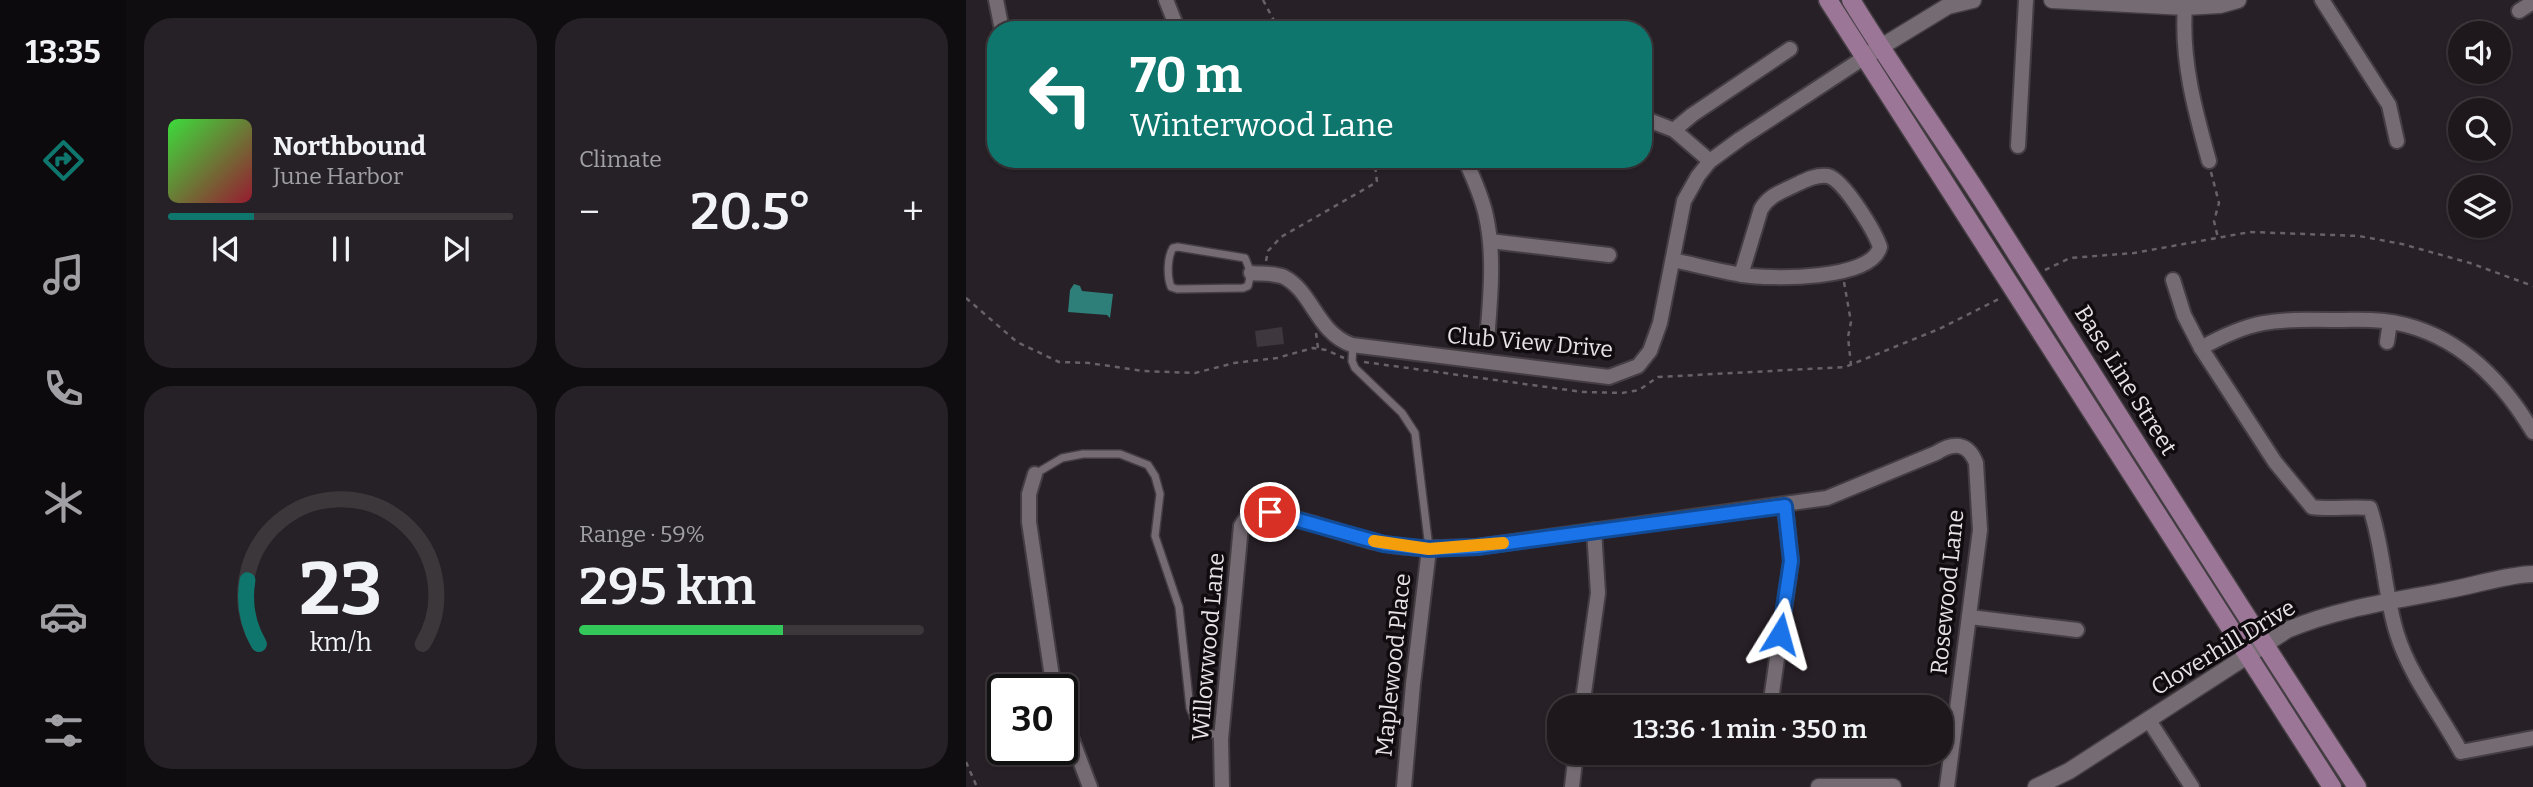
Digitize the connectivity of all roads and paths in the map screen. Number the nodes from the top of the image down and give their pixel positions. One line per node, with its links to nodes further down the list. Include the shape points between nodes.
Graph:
1 (996, 0): 14 (street)
2 (1166, 0): 15 (street)
3 (1263, 0): 16 (path)
4 (1828, 0): 19 (main road, Base Line Street)
5 (1851, 0): 17 (main road, Base Line Street)
6 (1973, 0): 17 (street, Club View Drive, via 1948,6)
7 (2026, 0): 23 (street)
8 (2052, 0): 12 (street)
9 (2238, 0): 12 (street)
10 (2322, 0): 22 (street, via 2389,105)
11 (2533, 2): 13 (street)
12 (2185, 8): 25 (street, via 2188,78)
13 (2519, 11)
14 (1000, 21)
15 (1174, 21)
16 (1274, 21)
17 (1880, 47): 19 (street, Club View Drive); 56 (main road, Base Line Street, via 1978,193)
18 (1790, 49): 21 (street)
19 (1865, 57): 24 (street, Club View Drive); 57 (main road, Base Line Street)
20 (1652, 122): 21 (street)
21 (1674, 131): 24 (street)
22 (2397, 141)
23 (2018, 146)
24 (1710, 161): 32 (street, Club View Drive, via 1685,201)
25 (2209, 162)
26 (1375, 168): 34 (path, via 1377,182 1281,237)
27 (1468, 168): 30 (street, via 1486,215)
28 (2214, 187): 29 (path, via 2219,203 2214,221)
29 (2218, 238): 35 (path, via 2134,253 2070,258); 38 (path, via 2250,232 2359,236 2470,262)
30 (1490, 241): 31 (street); 41 (street)
31 (1609, 255)
32 (1673, 260): 36 (street); 43 (street, Club View Drive, via 1650,351 1638,366 1609,377)
33 (1842, 271): 36 (street, via 1771,278); 36 (street, via 1876,257 1880,247 1845,190 1824,176 1766,201); 46 (path, via 1851,321)
34 (1258, 273): 34 (lane, via 1245,258 1178,247 1170,253 1169,281 1177,289 1243,288); 43 (street, Club View Drive, via 1282,276 1294,285 1326,328)
35 (2038, 274)
36 (1741, 275)
37 (2173, 280): 44 (street)
38 (2533, 286)
39 (2390, 322): 42 (street); 44 (street, via 2277,320 2246,326); 47 (street, via 2436,335 2470,355 2507,393)
40 (1316, 332): 45 (path)
41 (1487, 341)
42 (2388, 342)
43 (1353, 346): 51 (lane, via 1355,368 1402,413 1415,433)
44 (2201, 348): 53 (street, via 2275,462 2312,507 2370,508 2379,533)
45 (1318, 349)
46 (1851, 365)
47 (2533, 432)
48 (1035, 474): 58 (street, via 1029,522); 62 (lane, via 1062,458 1120,454 1148,465 1156,476 1160,494 1155,536 1179,607 1190,708 1198,727)
49 (1785, 506): 50 (street); 54 (street, Rosewood Lane, via 1827,498 1947,446 1965,447 1976,463 1980,530); 60 (street, via 1791,561)
50 (1594, 530): 51 (street, via 1477,547); 59 (street, via 1598,593)
51 (1429, 549): 62 (street, Willowwood Lane, via 1384,544 1270,512 1249,514 1241,526); 70 (street, Maplewood Place)
52 (2533, 574): 53 (street, Cloverhill Drive)
53 (2388, 600): 56 (street, Cloverhill Drive, via 2318,617); 63 (street, via 2409,663 2461,752)
54 (1970, 617): 55 (street); 74 (street, Rosewood Lane)
55 (2077, 630)
56 (2264, 645): 57 (street, Cloverhill Drive); 78 (main road, Base Line Street)
57 (2248, 655): 61 (street, Cloverhill Drive); 77 (main road, Base Line Street)
58 (1052, 674)
59 (1584, 695)
60 (1772, 695)
61 (2148, 719): 75 (street, Cloverhill Drive); 76 (street)
62 (1222, 736): 69 (street, Willowwood Lane)
63 (2533, 738)
64 (1078, 755): 68 (street)
65 (966, 762): 67 (path)
66 (1575, 765): 71 (street)
67 (977, 787)
68 (1090, 787)
69 (1222, 787)
70 (1404, 787)
71 (1572, 787)
72 (1819, 787): 73 (street)
73 (1893, 787)
74 (1947, 787)
75 (2036, 787)
76 (2192, 787)
77 (2332, 787)
78 (2357, 787)

